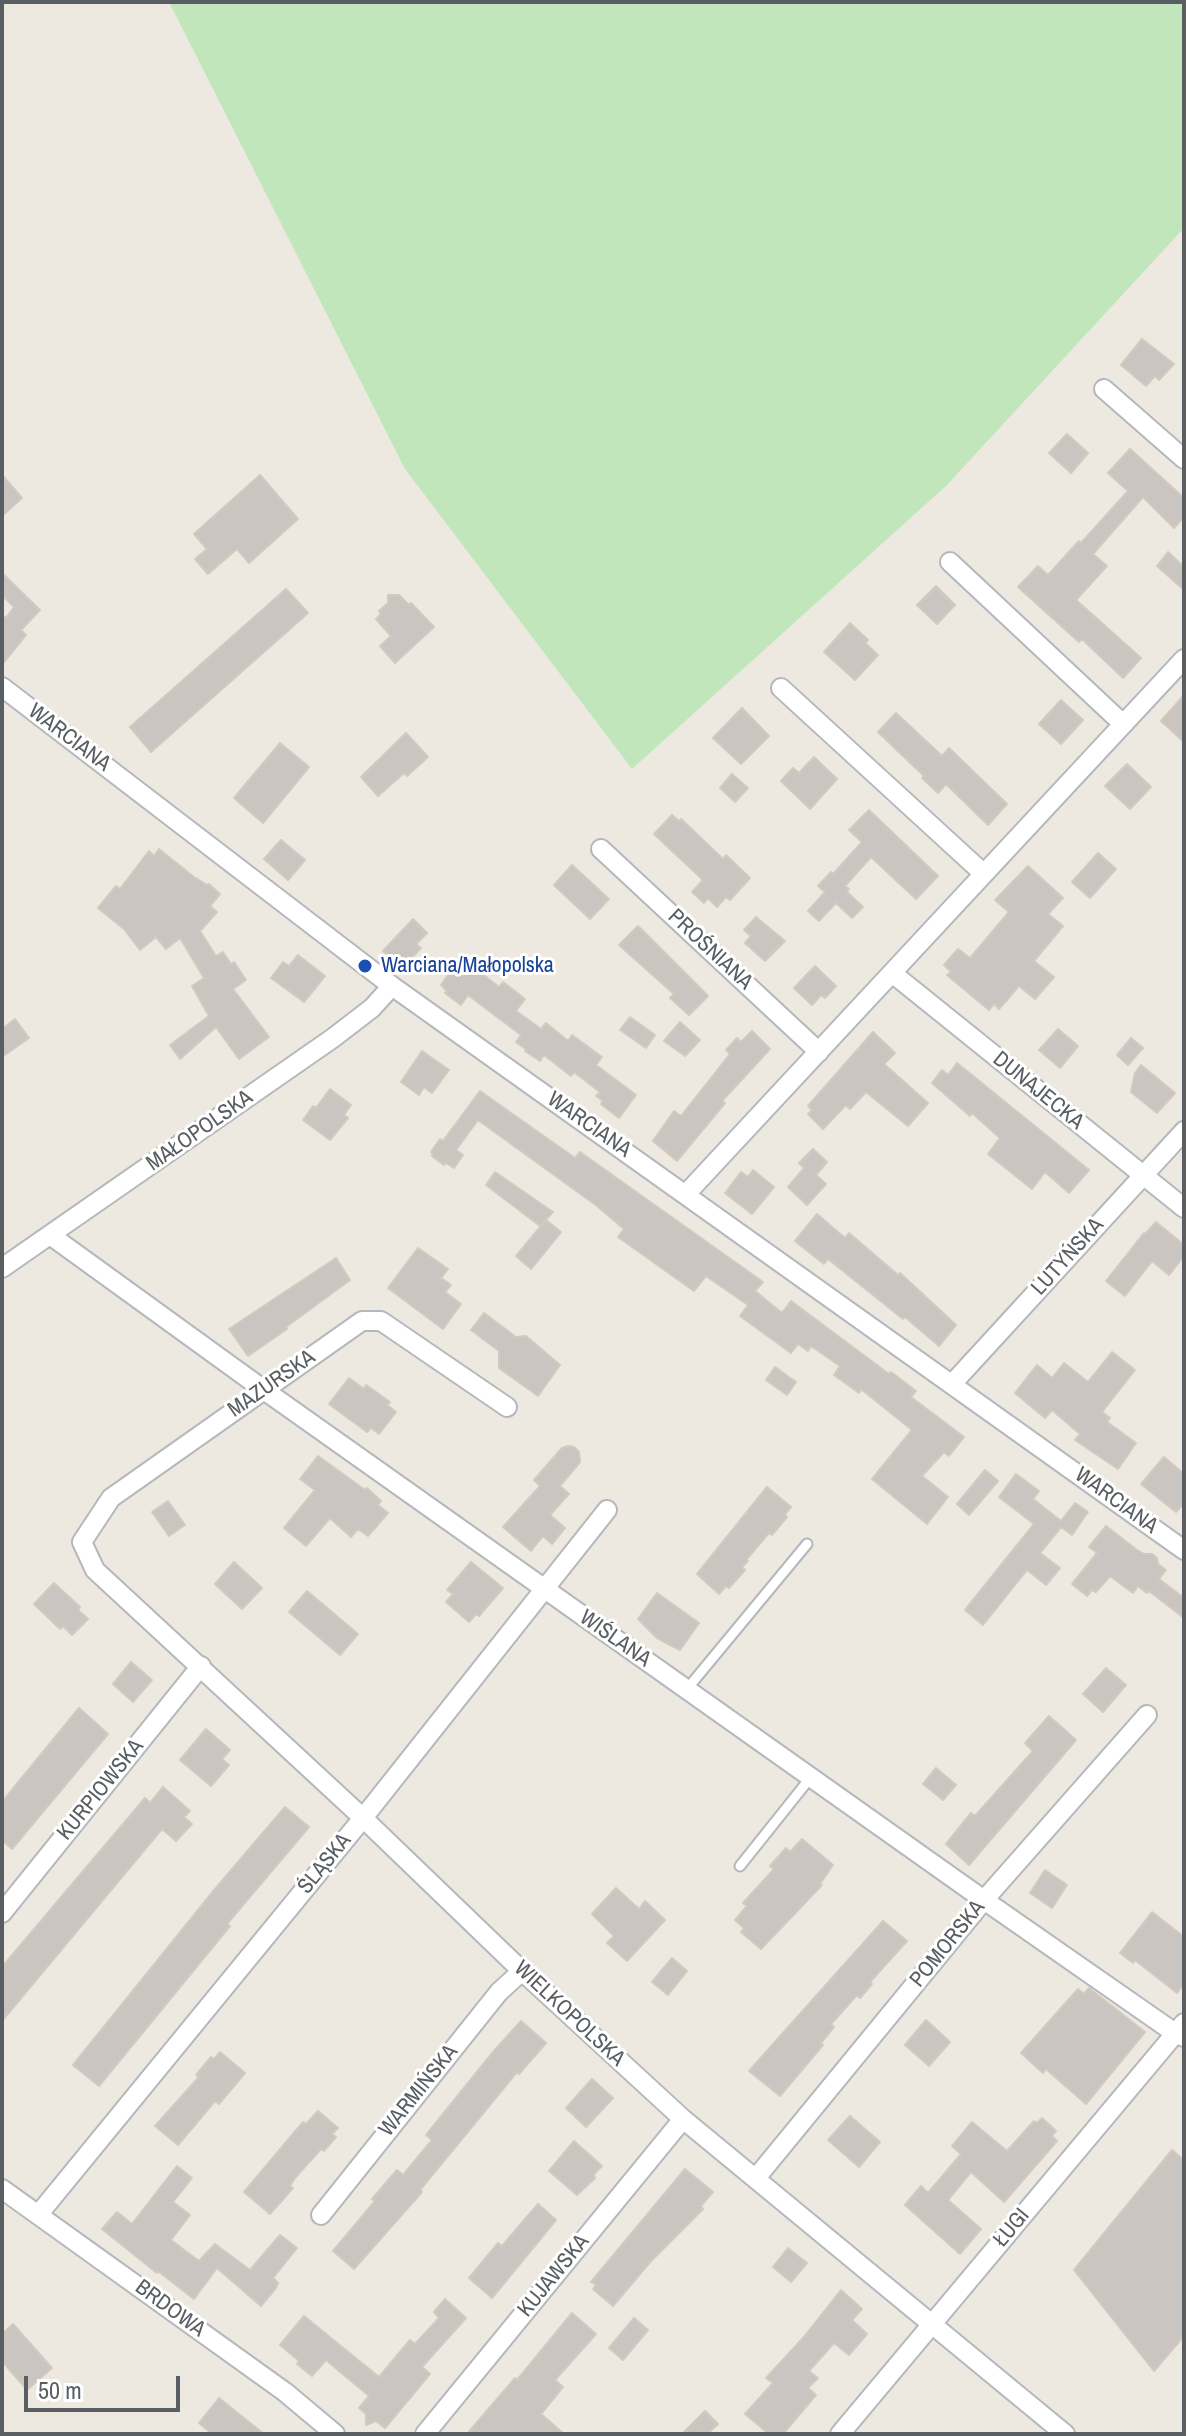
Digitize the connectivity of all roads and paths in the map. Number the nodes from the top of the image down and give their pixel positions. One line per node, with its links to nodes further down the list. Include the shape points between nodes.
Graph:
1 (1104, 389): 2 (street)
2 (1184, 459)
3 (950, 562): 7 (street)
4 (1184, 659): 7 (street)
5 (2, 687): 11 (street, WARCIANA)
6 (781, 688): 9 (street)
7 (1123, 724): 9 (street)
8 (601, 849): 12 (street, PROŚNIANA)
9 (984, 874): 10 (street)
10 (892, 973): 12 (street); 14 (street, DUNAJECKA)
11 (392, 986): 15 (street, WARCIANA); 17 (street, MAŁOPOLSKA, via 333,1038)
12 (819, 1052): 15 (street)
13 (1184, 1131): 14 (street, LUTYŃSKA)
14 (1143, 1175): 16 (street, DUNAJECKA); 19 (street, LUTYŃSKA)
15 (686, 1194): 19 (street, WARCIANA)
16 (1184, 1208)
17 (50, 1235): 18 (street, MAŁOPOLSKA); 20 (street, WIŚLANA)
18 (2, 1268)
19 (952, 1384): 24 (street, WARCIANA)
20 (264, 1390): 21 (street, MAZURSKA, via 362,1321 381,1321); 25 (street, MAZURSKA, via 111,1498 82,1542); 26 (street, WIŚLANA)
21 (507, 1407)
22 (607, 1510): 26 (street, ŚLĄSKA)
23 (807, 1544): 28 (lane)
24 (1184, 1550)
25 (95, 1570): 27 (street, WIELKOPOLSKA)
26 (543, 1588): 28 (street, WIŚLANA); 31 (street, ŚLĄSKA)
27 (201, 1666): 31 (street, WIELKOPOLSKA); 34 (street, KURPIOWSKA)
28 (687, 1689): 30 (street, WIŚLANA)
29 (1147, 1715): 33 (street, POMORSKA)
30 (811, 1777): 32 (lane); 33 (street, WIŚLANA)
31 (363, 1818): 35 (street, WIELKOPOLSKA); 40 (street, ŚLĄSKA)
32 (740, 1866)
33 (984, 1900): 36 (street, WIŚLANA); 38 (street, POMORSKA)
34 (2, 1913)
35 (522, 1971): 37 (street, WIELKOPOLSKA); 41 (street, WARMIŃSKA, via 499,1992)
36 (1181, 2031): 42 (street, ŁUGI)
37 (683, 2119): 38 (street, WIELKOPOLSKA); 44 (street, KUJAWSKA)
38 (756, 2178): 42 (street, WIELKOPOLSKA)
39 (2, 2189): 40 (street, BRDOWA)
40 (38, 2215): 43 (street, BRDOWA, via 285,2392)
41 (321, 2215)
42 (932, 2324): 45 (street, ŁUGI); 46 (street, WIELKOPOLSKA)
43 (335, 2434)
44 (425, 2434)
45 (840, 2434)
46 (1065, 2434)

